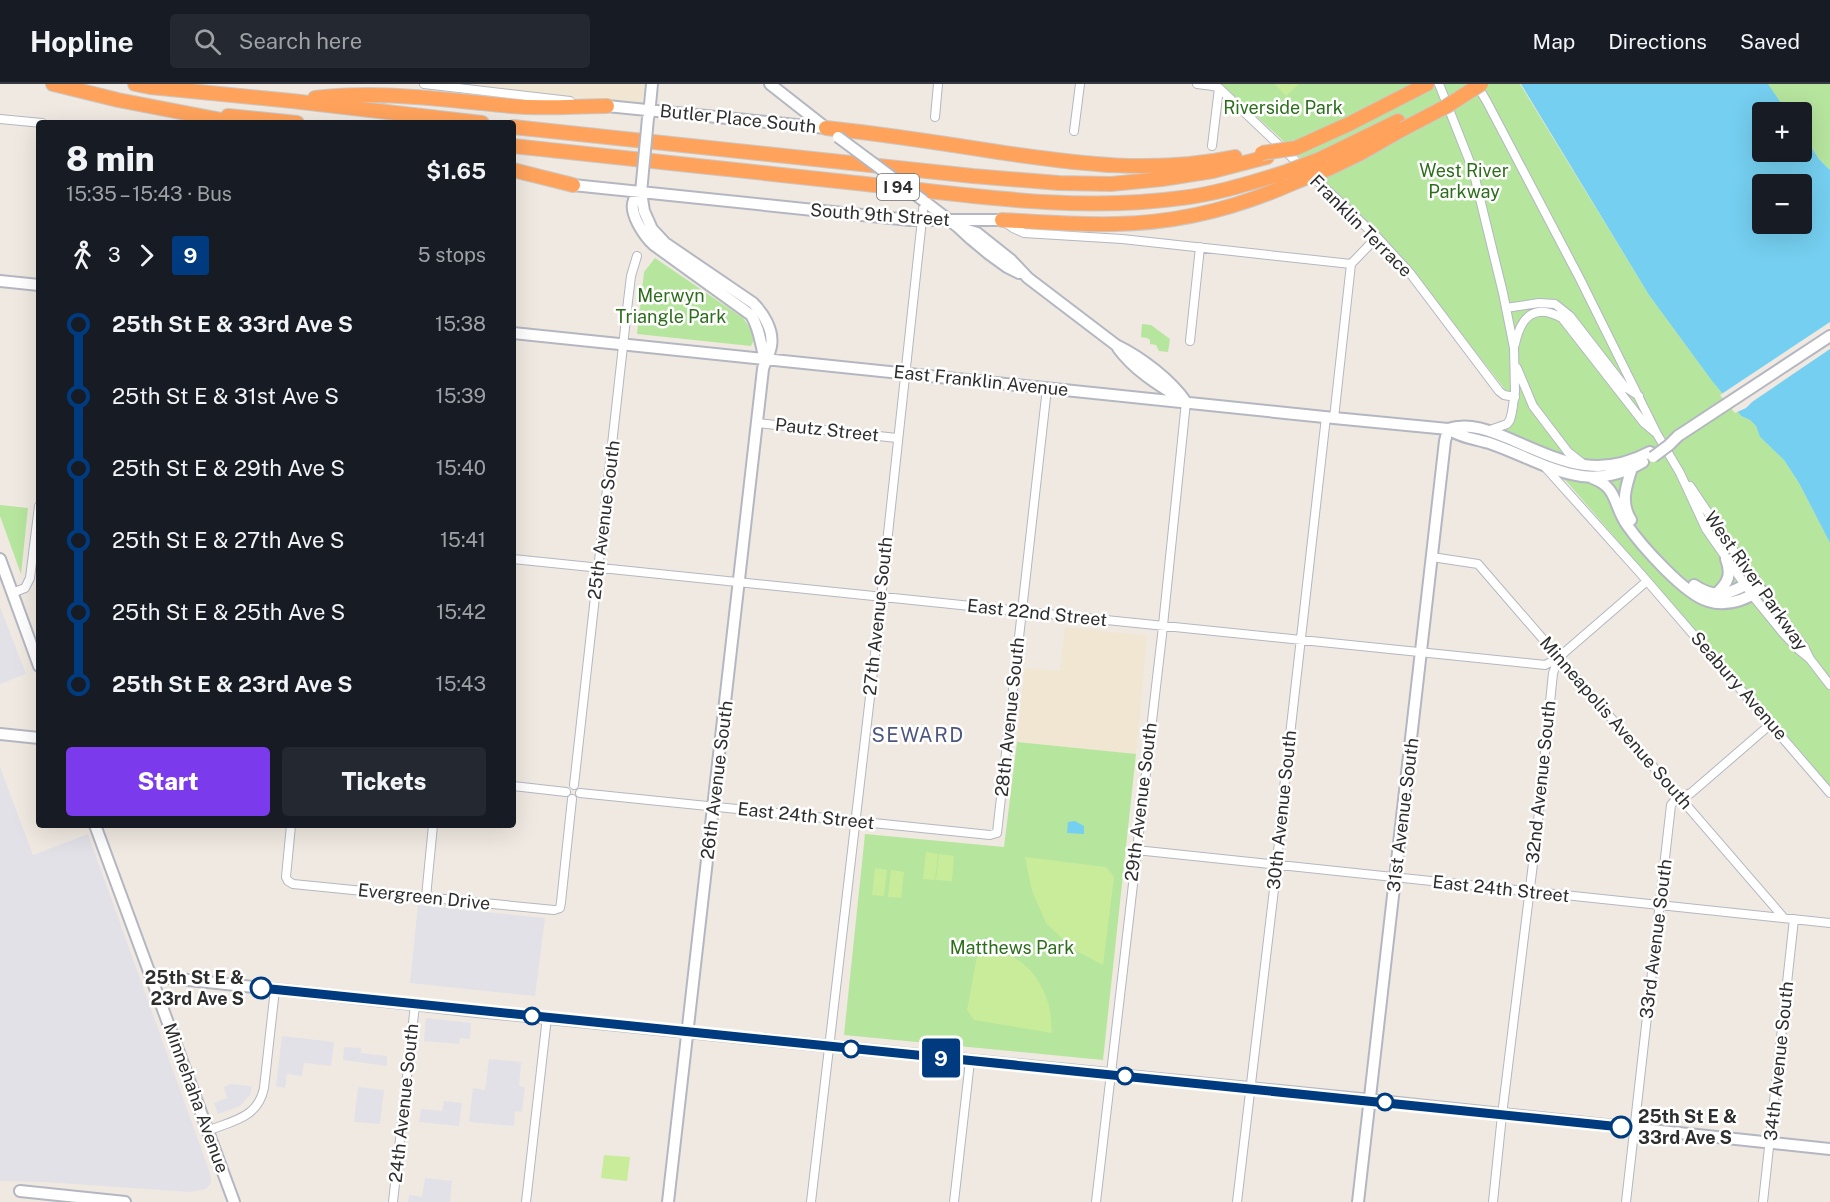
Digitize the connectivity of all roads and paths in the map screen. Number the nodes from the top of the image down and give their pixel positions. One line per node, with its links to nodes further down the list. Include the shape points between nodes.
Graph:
1 (53, 84): 16 (highway)
2 (135, 84): 15 (highway)
3 (424, 84): 17 (street)
4 (652, 84): 18 (street)
5 (770, 84): 27 (street)
6 (938, 84): 19 (street)
7 (1080, 84): 28 (street)
8 (1197, 84): 14 (street)
9 (1427, 84): 31 (highway, bridge, via 1301,146)
10 (1439, 84): 47 (street, via 1473,170)
11 (1470, 84): 25 (highway, I 94)
12 (1476, 84): 57 (street, West River Parkway)
13 (1481, 84): 25 (highway, bridge, via 1447,106)
14 (1219, 88): 30 (street); 41 (street, Franklin Terrace)
15 (292, 101): 17 (highway, via 331,96 394,96 522,106); 23 (highway)
16 (151, 106): 21 (highway); 22 (highway)
17 (607, 106): 18 (street, Butler Place South)
18 (649, 114): 27 (street, Butler Place South); 36 (street, bridge)
19 (934, 117)
20 (0, 119): 24 (street)
21 (222, 120)
22 (271, 120)
23 (456, 120)
24 (36, 122)
25 (1400, 125): 32 (highway, I 94)
26 (516, 127): 31 (highway, I 94, via 1059,183 1161,180 1213,171)
27 (826, 128): 31 (highway, via 1116,167); 37 (street, bridge)
28 (1074, 131)
29 (516, 146): 32 (highway, I 94, bridge, via 1077,204 1184,198)
30 (1212, 146)
31 (1265, 155)
32 (1325, 163): 39 (highway, bridge, via 1293,183 1231,207 1170,220 1102,225)
33 (516, 171): 35 (highway)
34 (516, 178): 35 (street, South 9th Street)
35 (573, 184): 36 (street, South 9th Street)
36 (641, 187): 38 (street, South 9th Street); 53 (street, 26th Avenue South, via 634,206 644,234 751,315)
37 (924, 205): 38 (street, 27th Avenue South); 40 (street)
38 (922, 220): 40 (street, South 9th Street); 55 (street, 27th Avenue South)
39 (1002, 220): 40 (street, South 9th Street); 42 (street, South 9th Street, via 1024,232)
40 (954, 223): 59 (street, via 977,233 1028,278 1116,345 1126,358)
41 (1377, 237): 44 (street); 58 (street, Franklin Terrace, via 1410,273 1499,391)
42 (1200, 247): 44 (street, South 9th Street); 50 (street)
43 (637, 256): 51 (street, 25th Avenue South)
44 (1351, 264): 60 (street, 30th Avenue South)
45 (0, 281): 46 (street)
46 (36, 285)
47 (1506, 308): 52 (street); 57 (street, via 1555,304 1570,316 1624,387)
48 (516, 333): 51 (street, East Franklin Avenue)
49 (1830, 336): 66 (street, bridge)
50 (1190, 341)
51 (623, 344): 53 (street, East Franklin Avenue); 77 (street, 25th Avenue South)
52 (1514, 348): 54 (street); 64 (street, via 1519,327 1530,315 1550,312 1562,318 1644,423)
53 (765, 358): 55 (street, East Franklin Avenue); 61 (street, 26th Avenue South)
54 (1515, 364): 58 (street); 68 (street, via 1533,406 1568,452)
55 (906, 373): 56 (street, East Franklin Avenue); 65 (street, 27th Avenue South)
56 (1047, 388): 59 (street, East Franklin Avenue); 85 (street, 28th Avenue South)
57 (1639, 396): 64 (street, West River Parkway)
58 (1515, 397): 63 (street, via 1510,420)
59 (1186, 402): 60 (street, East Franklin Avenue); 86 (street, 29th Avenue South)
60 (1330, 417): 62 (street, East Franklin Avenue); 87 (street, 30th Avenue South)
61 (757, 423): 65 (street, Pautz Street); 79 (street, 26th Avenue South)
62 (1448, 429): 63 (street, East Franklin Avenue, via 1457,426); 67 (street, East Franklin Avenue); 73 (street, 31st Avenue South)
63 (1488, 431): 68 (street, East Franklin Avenue)
64 (1657, 434): 70 (street, West River Parkway)
65 (897, 438): 84 (street, 27th Avenue South)
66 (1652, 454): 68 (street, East Franklin Avenue, via 1614,465); 69 (street, East Franklin Avenue)
67 (1542, 464): 71 (street, East Franklin Avenue); 78 (street, Seabury Avenue)
68 (1586, 466)
69 (1632, 468): 71 (street, East Franklin Avenue); 83 (street, via 1624,497 1634,525 1694,585)
70 (1680, 473): 76 (street, West River Parkway, via 1706,529); 80 (street, West River Parkway)
71 (1593, 478): 81 (street, via 1610,489 1621,516 1646,549 1702,599 1729,603)
72 (36, 532): 82 (street, via 30,578 25,588)
73 (1432, 557): 88 (street, 31st Avenue South); 90 (street, Minneapolis Avenue South, via 1478,564)
74 (0, 559): 82 (street)
75 (516, 559): 77 (street, East 22nd Street)
76 (1726, 559): 80 (street, West River Parkway); 83 (street, via 1729,579)
77 (599, 567): 79 (street, East 22nd Street); 95 (street, 25th Avenue South)
78 (1644, 578): 90 (street); 92 (street, Seabury Avenue)
79 (739, 582): 84 (street, East 22nd Street); 102 (street, 26th Avenue South)
80 (1749, 582): 81 (street, West River Parkway); 83 (street, via 1727,594)
81 (1756, 592): 91 (street, West River Parkway, via 1783,633)
82 (12, 593): 89 (street)
83 (1716, 594)
84 (880, 597): 85 (street, East 22nd Street); 103 (street, 27th Avenue South)
85 (1022, 611): 86 (street, East 22nd Street); 107 (street, 28th Avenue South)
86 (1163, 626): 87 (street, East 22nd Street); 108 (street, 29th Avenue South)
87 (1301, 640): 88 (street, East 22nd Street); 109 (street, 30th Avenue South)
88 (1421, 652): 90 (street, East 22nd Street, via 1545,665); 110 (street, 31st Avenue South)
89 (36, 658)
90 (1559, 658): 100 (street, Minneapolis Avenue South); 111 (street, 32nd Avenue South, via 1553,673)
91 (1830, 685)
92 (1772, 723): 99 (street, Seabury Avenue); 100 (street, 33rd Avenue South, via 1691,794)
93 (0, 734): 94 (street)
94 (36, 738)
95 (574, 785): 97 (street); 98 (street)
96 (516, 786): 97 (street)
97 (566, 792): 101 (street)
98 (580, 793): 101 (street); 102 (street, East 24th Street)
99 (1830, 793)
100 (1682, 797): 113 (street, 33rd Avenue South, via 1671,805); 114 (street, Minneapolis Avenue South)
101 (572, 799): 112 (street, Evergreen Drive, via 560,908)
102 (713, 807): 103 (street, East 24th Street); 121 (street, 26th Avenue South)
103 (855, 821): 107 (street, East 24th Street); 122 (street, 27th Avenue South)
104 (97, 828): 117 (street, Minnehaha Avenue)
105 (291, 828): 112 (street, Evergreen Drive, via 286,877 293,884)
106 (433, 828): 112 (street)
107 (997, 833)
108 (1136, 850): 109 (street, East 24th Street); 124 (street, 29th Avenue South)
109 (1277, 864): 110 (street, East 24th Street); 125 (street, 30th Avenue South)
110 (1395, 877): 111 (street, East 24th Street); 126 (street, 31st Avenue South)
111 (1529, 891): 113 (street, East 24th Street); 127 (street, 32nd Avenue South)
112 (426, 897)
113 (1659, 905): 114 (street, East 24th Street); 128 (street, 33rd Avenue South)
114 (1784, 918): 115 (street, East 24th Street)
115 (1794, 919): 116 (street, East 24th Street); 130 (street, 34th Avenue South)
116 (1830, 923)
117 (151, 976): 118 (street); 129 (street, Minnehaha Avenue)
118 (275, 989): 119 (street); 129 (street, via 261,1101 247,1115)
119 (415, 1005): 120 (street); 135 (street, 24th Avenue South)
120 (547, 1017): 121 (street); 136 (street)
121 (687, 1032): 122 (street); 137 (street, 26th Avenue South)
122 (830, 1047): 123 (street); 138 (street, 27th Avenue South)
123 (970, 1060): 124 (street); 139 (street)
124 (1110, 1075): 125 (street); 140 (street, 29th Avenue South)
125 (1250, 1088): 126 (street); 141 (street, 30th Avenue South)
126 (1370, 1100): 127 (street); 142 (street, 31st Avenue South)
127 (1502, 1115): 128 (street); 143 (street, 32nd Avenue South)
128 (1633, 1129): 130 (street); 144 (street, 33rd Avenue South)
129 (207, 1131): 134 (street, Minnehaha Avenue)
130 (1770, 1143): 131 (street); 145 (street, 34th Avenue South)
131 (1830, 1149)
132 (20, 1191): 133 (street)
133 (125, 1202)
134 (234, 1202)
135 (393, 1202)
136 (526, 1202)
137 (668, 1202)
138 (812, 1202)
139 (954, 1202)
140 (1096, 1202)
141 (1237, 1202)
142 (1358, 1202)
143 (1493, 1202)
144 (1626, 1202)
145 (1762, 1202)

